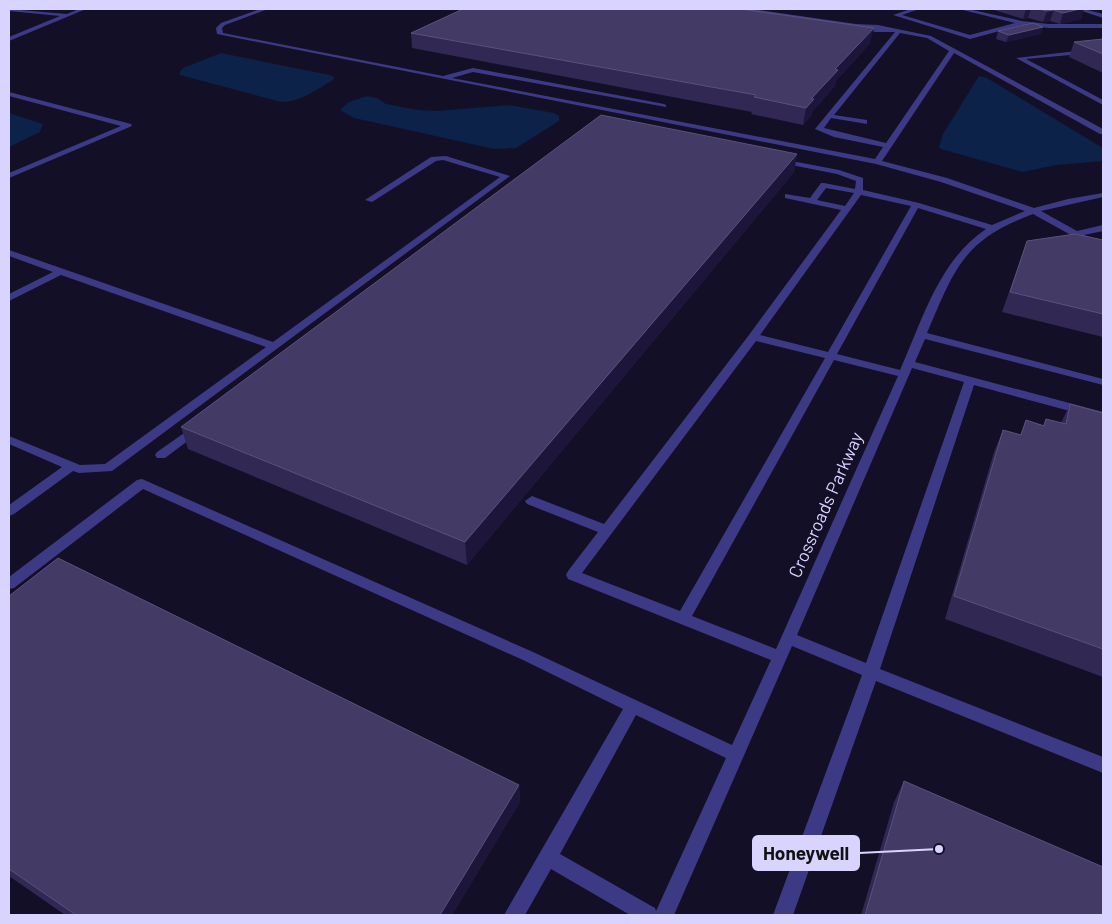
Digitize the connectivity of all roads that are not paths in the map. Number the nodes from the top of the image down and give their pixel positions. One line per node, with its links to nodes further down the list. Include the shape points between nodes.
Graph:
1 (9, 9): 8 (street)
2 (83, 9): 8 (street)
3 (265, 9): 18 (street, via 224,24 219,28 220,34)
4 (742, 9): 14 (street)
5 (916, 9): 12 (street, via 896,14 970,37)
6 (962, 9): 12 (street)
7 (1079, 9): 9 (street)
8 (68, 15): 15 (street)
9 (1103, 17): 11 (street)
10 (1083, 18): 11 (street)
11 (1090, 21): 13 (street)
12 (1022, 23): 13 (street)
13 (1102, 26)
14 (898, 31): 16 (street, via 929,37); 21 (street)
15 (9, 39)
16 (954, 50): 24 (street); 25 (street)
17 (1103, 50): 20 (street, via 1019,58)
18 (443, 78): 22 (street); 22 (street, via 473,70 664,106)
19 (9, 94): 28 (street, via 128,126)
20 (1103, 103)
21 (830, 116): 23 (street); 25 (street, via 819,129)
22 (651, 117): 27 (street)
23 (864, 122)
24 (1103, 132)
25 (887, 146): 27 (street)
26 (773, 158): 29 (street, via 839,172 860,180)
27 (877, 162): 36 (street, via 944,180)
28 (9, 176)
29 (859, 192): 33 (street, via 824,185); 34 (street); 35 (street)
30 (1103, 195): 36 (street, Crossroads Parkway)
31 (788, 196): 33 (street)
32 (369, 200): 46 (street, via 434,159 443,158 506,176)
33 (812, 200): 35 (street)
34 (916, 205): 37 (street); 47 (street)
35 (847, 208): 45 (street)
36 (1035, 211): 37 (street, Crossroads Parkway); 39 (street)
37 (993, 228): 44 (street, Crossroads Parkway, via 965,250 944,283)
38 (1103, 228): 39 (street)
39 (1076, 234): 40 (street, via 1090,242)
40 (1103, 244)
41 (9, 252): 42 (street)
42 (62, 271): 43 (street); 46 (street)
43 (9, 298)
44 (922, 335): 48 (street, Crossroads Parkway); 50 (street)
45 (753, 337): 47 (street); 58 (street)
46 (274, 346): 55 (street, via 108,468 79,469)
47 (831, 355): 48 (street); 60 (street)
48 (906, 369): 49 (street); 61 (street, Crossroads Parkway)
49 (970, 380): 51 (street); 63 (street)
50 (1103, 382)
51 (1103, 416)
52 (208, 420): 54 (street)
53 (9, 440): 55 (street)
54 (161, 455)
55 (72, 466): 57 (street)
56 (532, 501): 58 (street)
57 (9, 511)
58 (607, 530): 60 (street, via 573,575)
59 (9, 584): 64 (street, via 142,483)
60 (683, 620): 62 (street)
61 (789, 638): 62 (street, Crossroads Parkway); 63 (street)
62 (780, 657): 65 (street, Crossroads Parkway)
63 (872, 672): 66 (street); 71 (street)
64 (633, 706): 65 (street); 67 (street)
65 (736, 755): 70 (street, Crossroads Parkway)
66 (1103, 765)
67 (548, 857): 68 (street); 69 (street)
68 (514, 915)
69 (648, 915)
70 (664, 915)
71 (783, 915)

